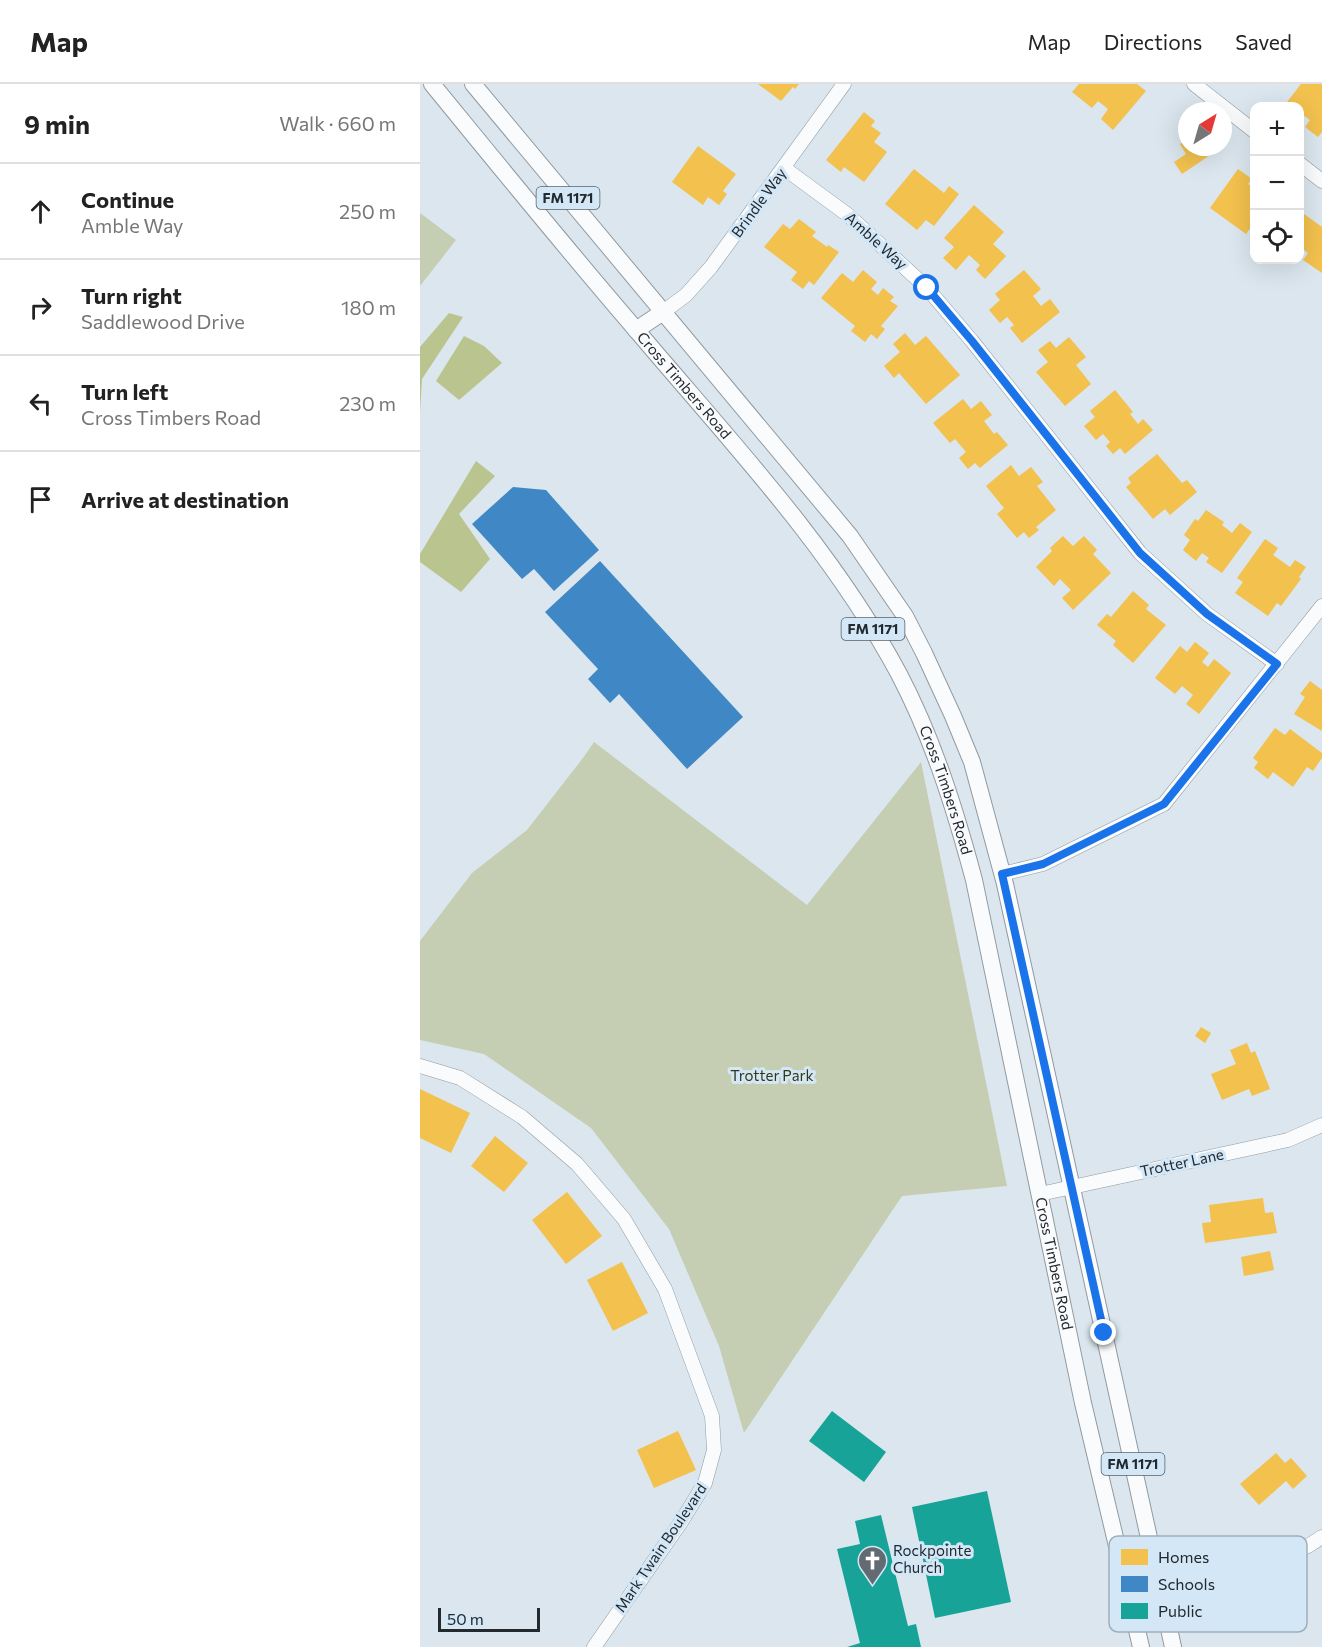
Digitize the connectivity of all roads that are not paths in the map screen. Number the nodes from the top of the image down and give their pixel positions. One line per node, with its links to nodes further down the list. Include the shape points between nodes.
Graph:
1 (432, 84): 10 (main road, Cross Timbers Road / FM 1171)
2 (473, 84): 9 (main road, Cross Timbers Road / FM 1171)
3 (844, 84): 6 (street, Brindle Way)
4 (1194, 84): 5 (street)
5 (1250, 128)
6 (784, 168): 9 (street, Brindle Way, via 711,267 686,295); 12 (street, Amble Way, via 848,215 927,288 1140,553 1207,614)
7 (1304, 168): 8 (street)
8 (1322, 181)
9 (663, 312): 10 (main road); 13 (main road, Cross Timbers Road / FM 1171, via 843,527 905,616 972,762)
10 (636, 330): 17 (main road, Cross Timbers Road / FM 1171, via 813,542 862,610 910,697 960,825)
11 (1322, 606): 12 (street)
12 (1277, 664): 13 (street, via 1164,804 1043,864)
13 (1002, 874): 16 (main road, Cross Timbers Road / FM 1171)
14 (420, 1066): 24 (street, Mark Twain Boulevard, via 460,1078 522,1117 577,1164 624,1219 664,1289 712,1416 714,1450 705,1483)
15 (1322, 1125): 16 (street, Trotter Lane, via 1288,1140)
16 (1072, 1188): 17 (street, Trotter Lane); 19 (main road, Cross Timbers Road / FM 1171)
17 (1040, 1194): 18 (main road, Cross Timbers Road / FM 1171, via 1083,1403)
18 (1115, 1536)
19 (1149, 1536)
20 (1322, 1537): 21 (street)
21 (1307, 1546)
22 (1138, 1632): 25 (main road, Cross Timbers Road / FM 1171)
23 (1170, 1632): 26 (main road, Cross Timbers Road / FM 1171)
24 (594, 1647)
25 (1141, 1647)
26 (1173, 1647)

